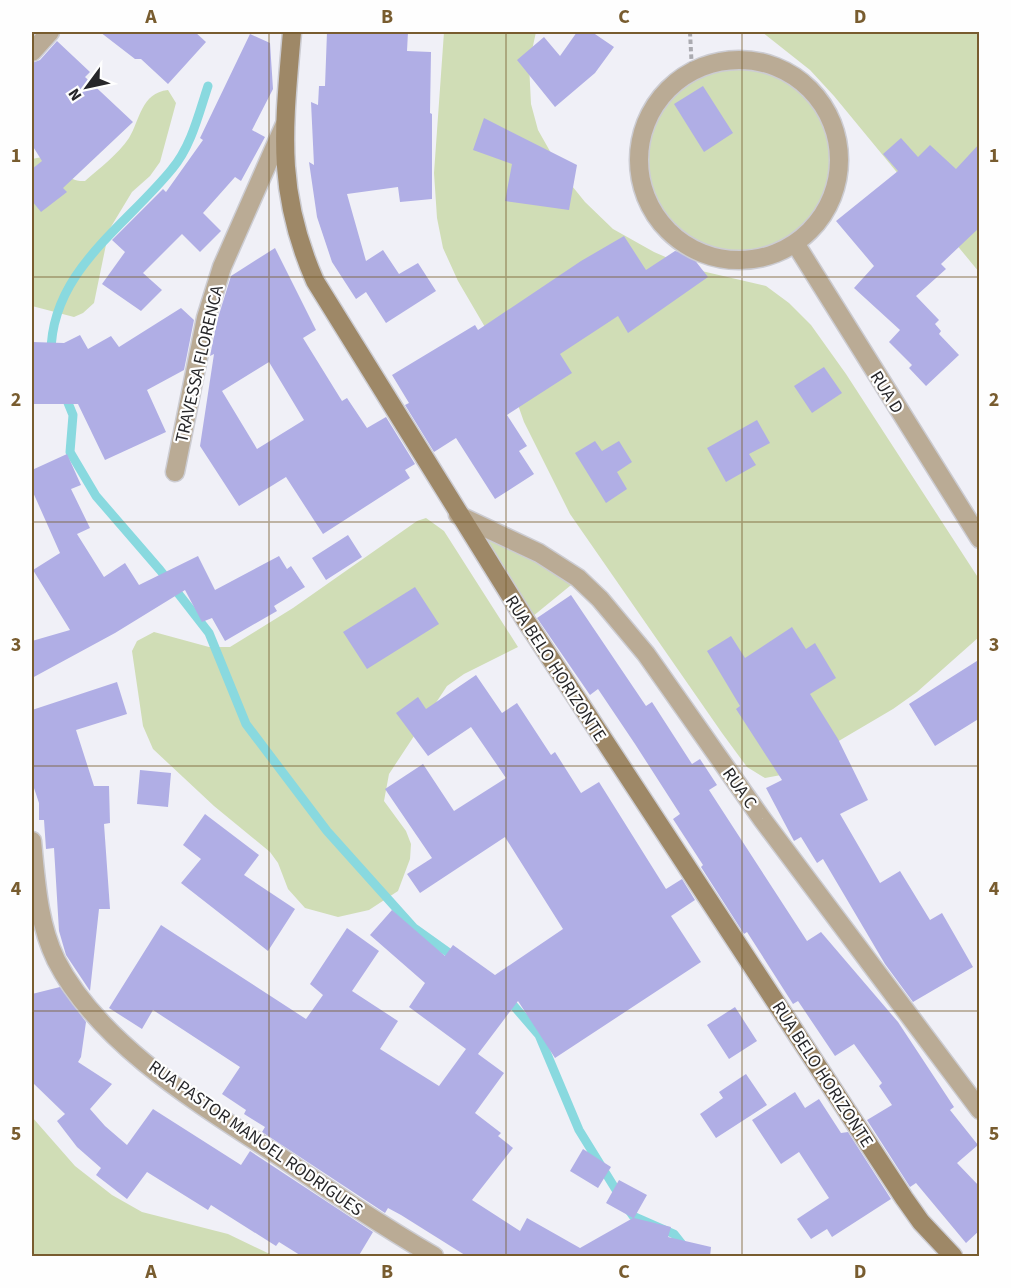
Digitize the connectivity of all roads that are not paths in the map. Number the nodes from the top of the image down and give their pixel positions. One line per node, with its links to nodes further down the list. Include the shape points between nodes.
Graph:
1 (50, 32): 3 (street)
2 (292, 32): 4 (street, RUA BELO HORIZONTE)
3 (32, 52)
4 (285, 124): 6 (street, TRAVESSA FLORENCA, via 219,276 206,318); 7 (street, RUA BELO HORIZONTE, via 288,201 315,281)
5 (795, 243): 5 (street, via 754,259 717,258 694,250 674,236 651,207 640,172 641,136 663,93 692,71 726,60 762,62 795,76 821,101 839,146 837,182 824,215); 8 (street, RUA D)
6 (175, 472)
7 (458, 515): 10 (street, RUA C, via 539,553 578,578 600,599 646,654 762,819); 12 (street, RUA BELO HORIZONTE, via 904,1198)
8 (980, 539)
9 (32, 841): 11 (street, RUA PASTOR MANOEL RODRIGUES, via 45,931 66,978 95,1017 192,1098)
10 (980, 1110)
11 (434, 1257)
12 (953, 1257)

